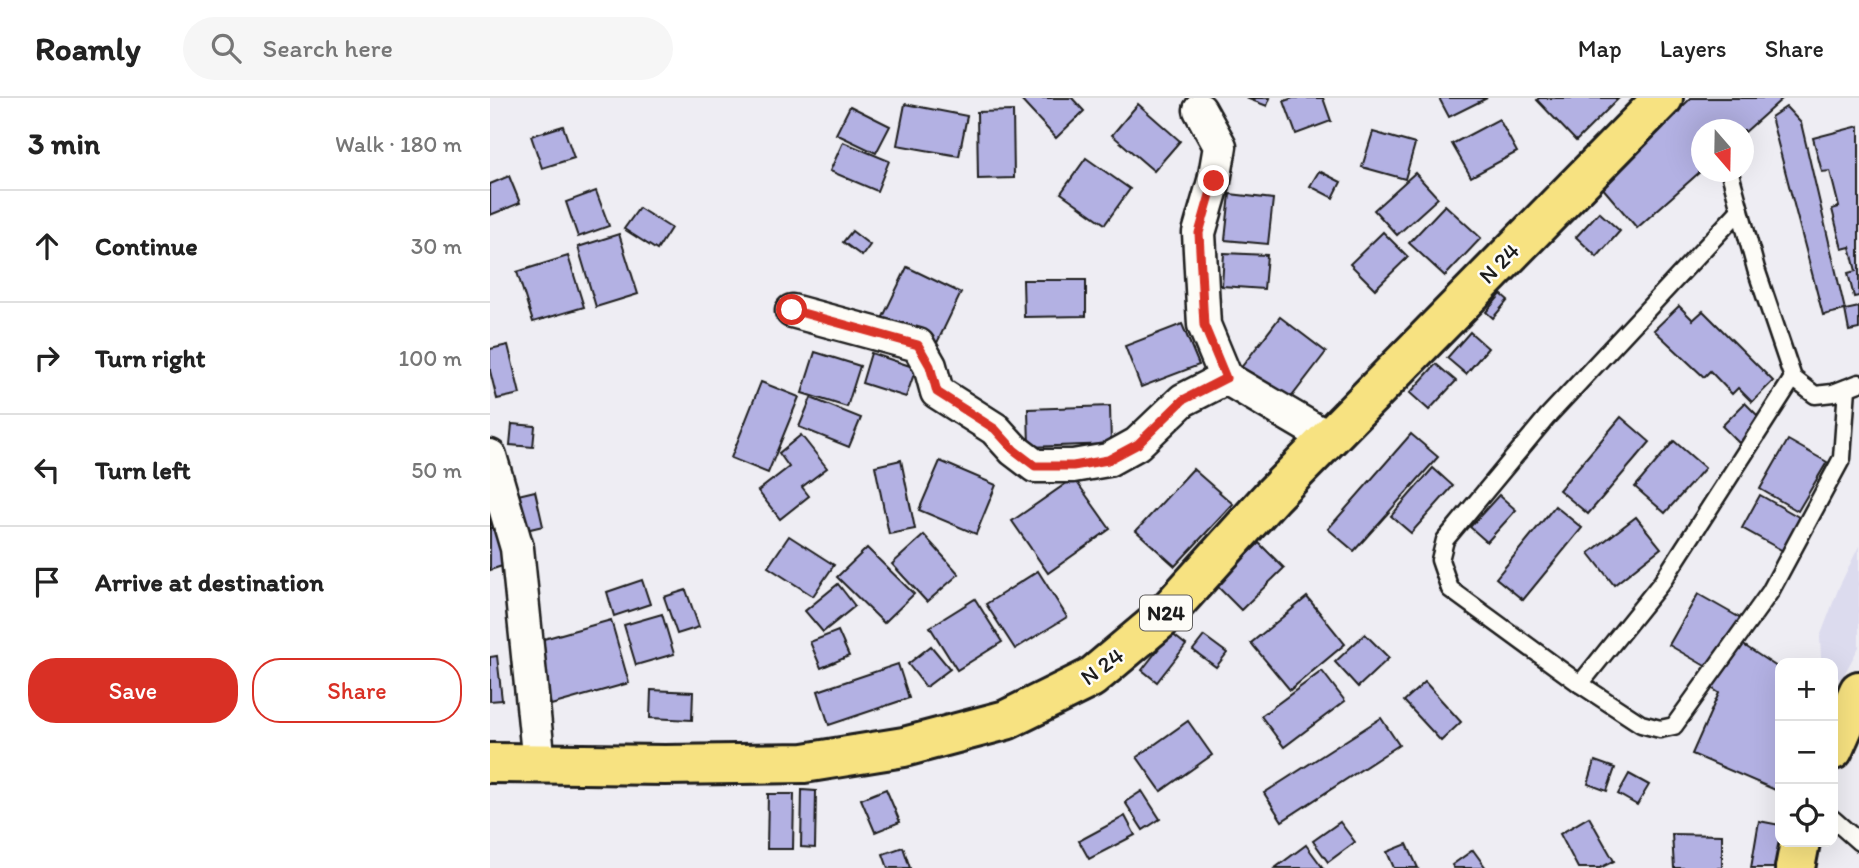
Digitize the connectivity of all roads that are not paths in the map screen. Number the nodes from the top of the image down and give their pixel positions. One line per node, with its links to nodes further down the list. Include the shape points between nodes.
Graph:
1 (1663, 98): 9 (main road, N 24 / N24)
2 (1200, 110): 6 (street, via 1220,146 1199,233 1204,325)
3 (1732, 182): 4 (lane)
4 (1740, 210): 7 (lane); 11 (lane, via 1547,417 1445,540 1440,560 1450,589)
5 (792, 310): 6 (street, via 918,345 937,392 995,429 1035,466 1108,460 1138,444 1183,400)
6 (1226, 378): 9 (street)
7 (1793, 378): 8 (lane, via 1815,396); 11 (lane, via 1662,582)
8 (1853, 386): 11 (lane, via 1842,458 1770,592 1674,726 1660,729 1641,724)
9 (1328, 438): 15 (main road, N 24 / N24, via 1160,620 1091,678 1006,720 904,747 804,763)
10 (490, 456): 15 (street, via 517,548)
11 (1580, 684)
12 (1859, 691): 13 (main road)
13 (1838, 738)
14 (490, 763): 15 (main road, N 24 / N24)
15 (538, 764)
16 (1838, 823): 17 (lane)
17 (1859, 842)
18 (1799, 847): 19 (main road)
19 (1795, 868)

